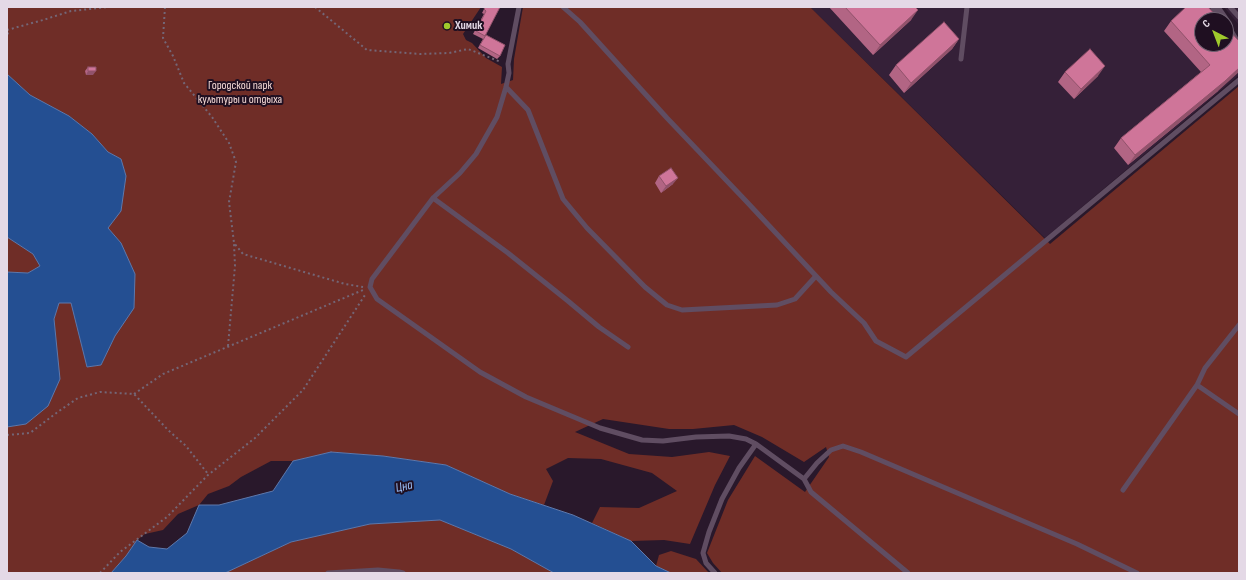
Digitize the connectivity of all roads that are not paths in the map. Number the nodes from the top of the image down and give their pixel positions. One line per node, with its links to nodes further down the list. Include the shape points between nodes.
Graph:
1 (519, 7): 8 (lane)
2 (563, 7): 10 (lane, via 580,22)
3 (967, 7): 6 (lane)
4 (1230, 7): 5 (lane)
5 (1239, 17)
6 (961, 59)
7 (1239, 80): 10 (lane, via 906,358 876,341 864,323)
8 (506, 87): 9 (lane, via 497,117 476,154); 10 (lane, via 528,110 563,199 587,228 645,287 667,305 682,310 777,305 795,299)
9 (433, 198): 12 (lane); 15 (lane, via 372,279 370,288 377,298 480,372 526,397 600,428 642,440 729,436)
10 (816, 276)
11 (1239, 325): 13 (lane, via 1205,368)
12 (628, 347)
13 (1197, 385): 14 (lane); 17 (lane)
14 (1239, 414)
15 (756, 444): 16 (lane); 20 (lane, via 722,499 709,532 703,553 706,563)
16 (804, 479): 21 (lane, via 811,492); 22 (lane, via 831,450 842,446 1063,537)
17 (1123, 490)
18 (328, 573): 19 (lane, via 378,570)
19 (403, 573)
20 (715, 573)
21 (908, 573)
22 (1137, 573)

